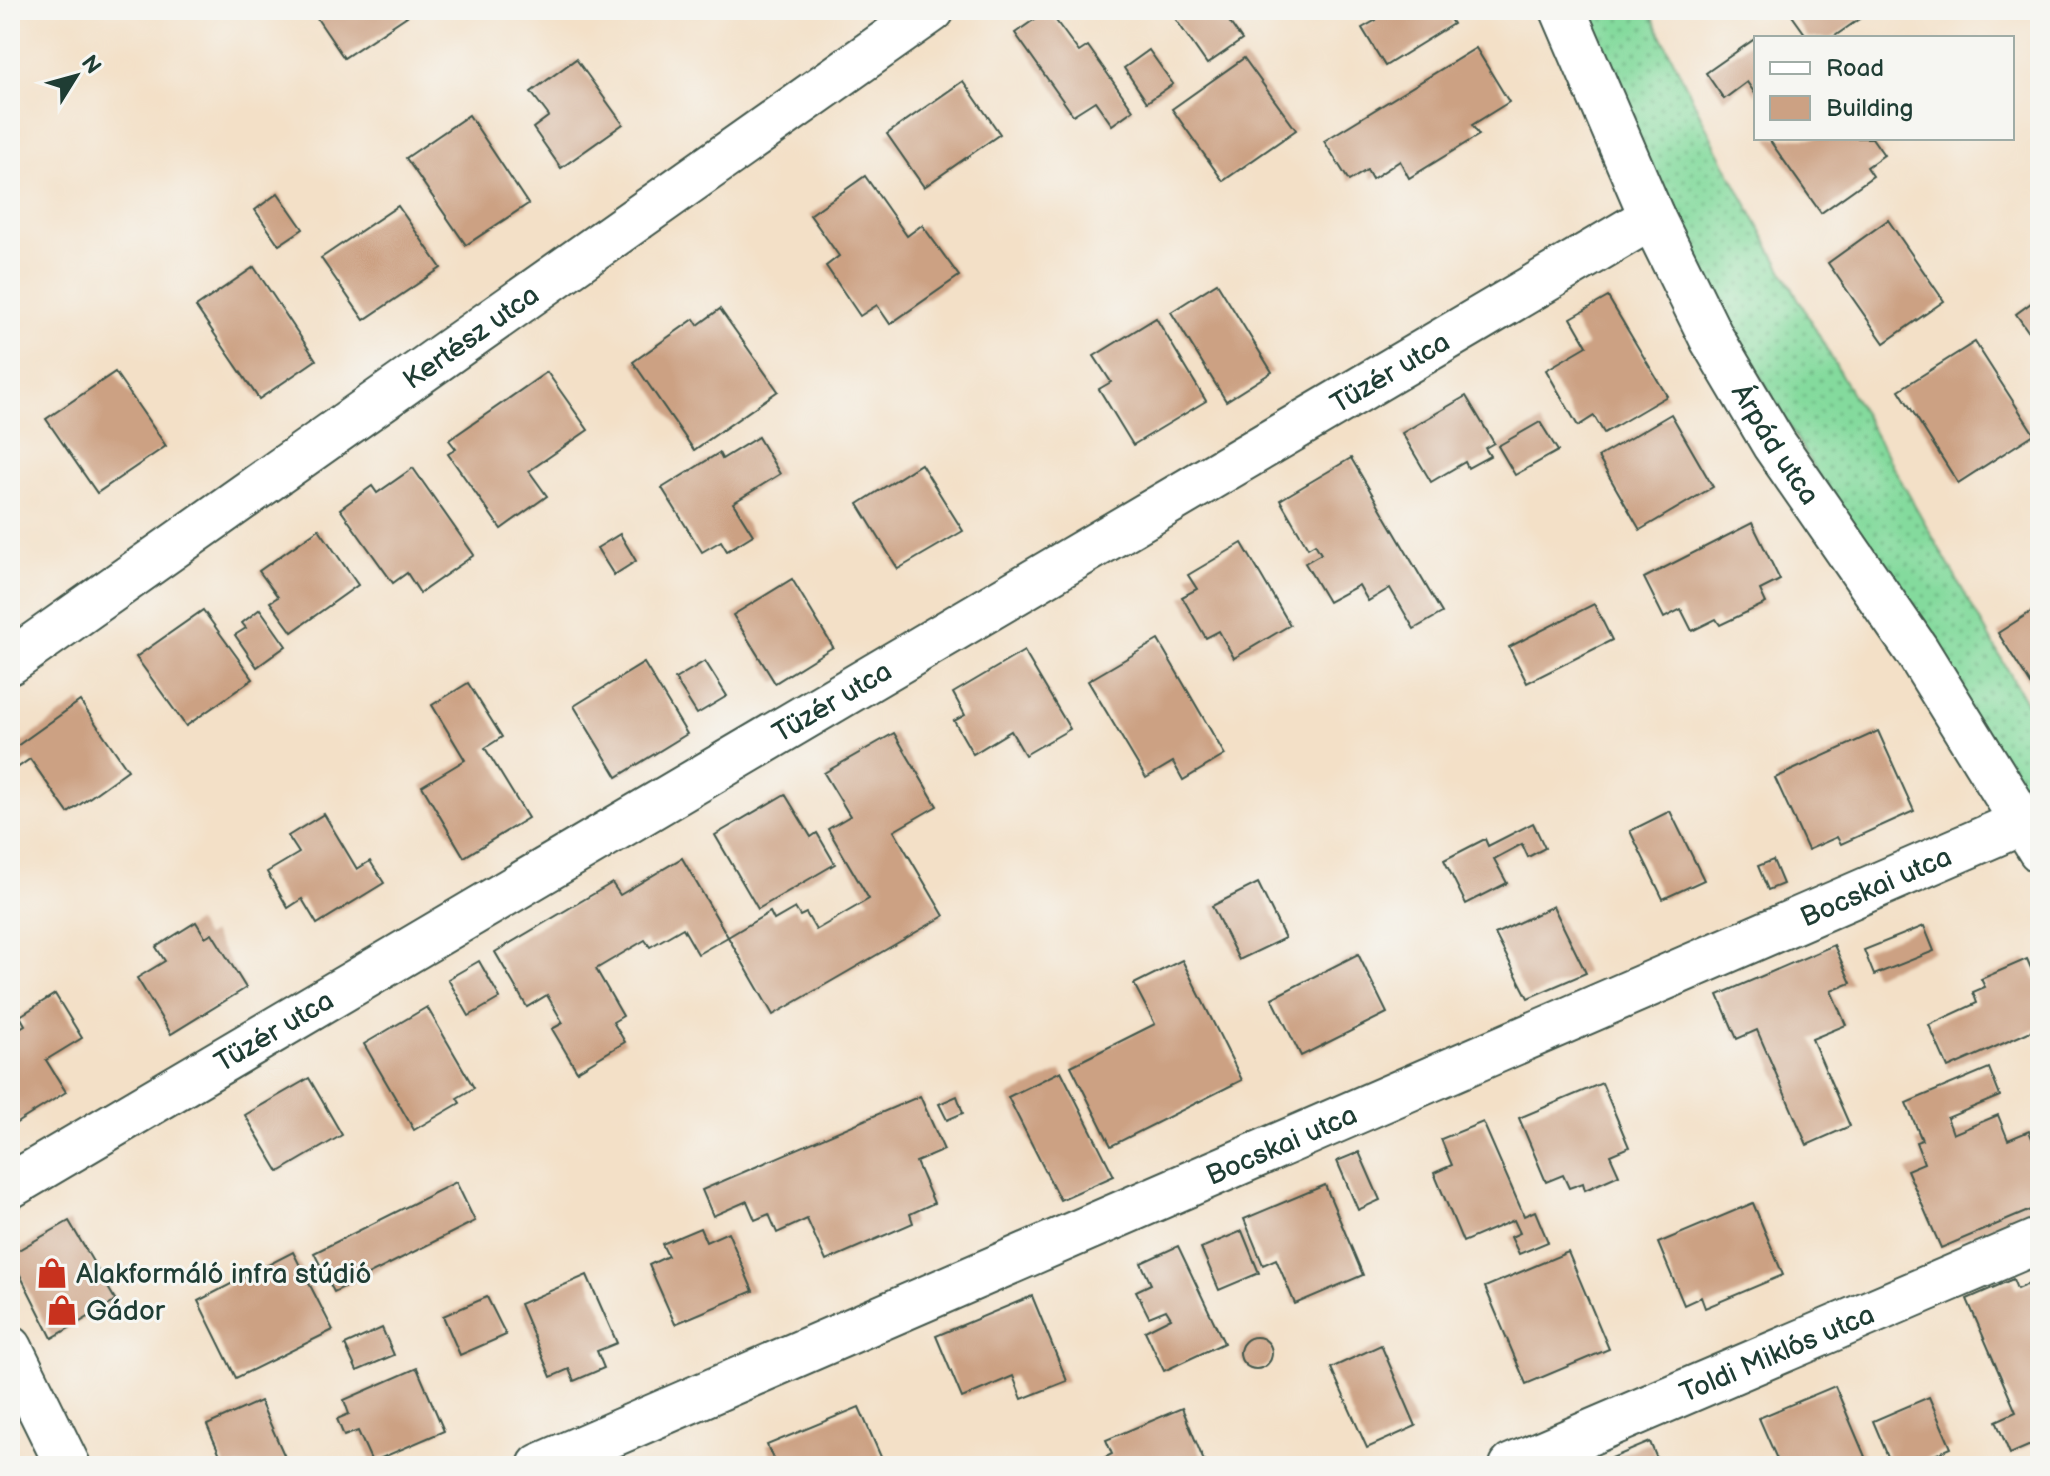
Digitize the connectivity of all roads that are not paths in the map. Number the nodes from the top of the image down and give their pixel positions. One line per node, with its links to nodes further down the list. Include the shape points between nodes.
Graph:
1 (932, 10): 4 (street, Kertész utca)
2 (1563, 10): 3 (street, Árpád utca)
3 (1652, 217): 5 (street, Árpád utca, via 1712,339 1774,444 1917,651); 6 (street, Tüzér utca)
4 (10, 662)
5 (2031, 836): 10 (street, Bocskai utca)
6 (10, 1186)
7 (2040, 1240): 11 (street, Toldi Miklós utca)
8 (10, 1348): 9 (street)
9 (68, 1466)
10 (540, 1466)
11 (1512, 1466)

